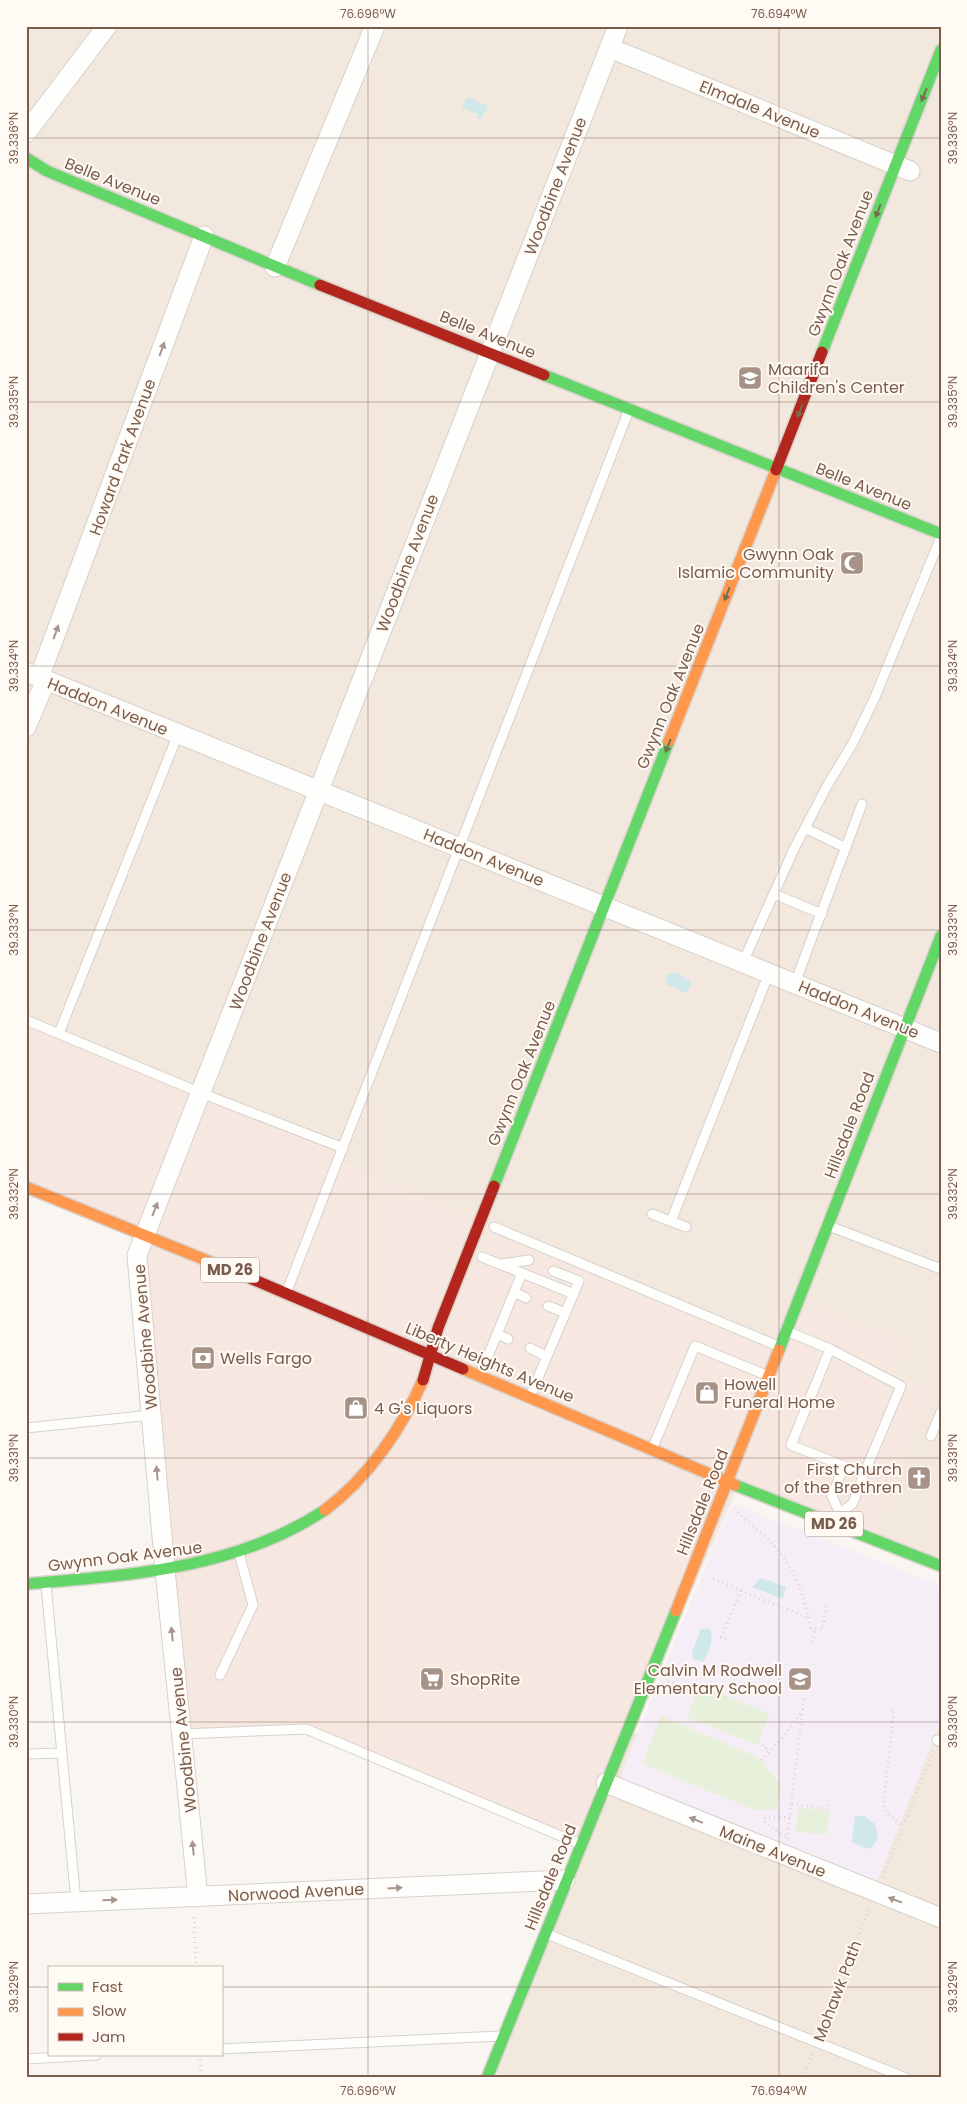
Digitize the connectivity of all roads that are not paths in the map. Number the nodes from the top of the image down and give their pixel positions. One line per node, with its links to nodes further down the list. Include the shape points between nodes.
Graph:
1 (107, 26): 6 (street)
2 (375, 26): 10 (street)
3 (618, 26): 4 (street, Woodbine Avenue)
4 (610, 48): 8 (street, Elmdale Avenue); 11 (street, Woodbine Avenue)
5 (941, 50): 8 (street, Gwynn Oak Avenue, one-way to 8)
6 (26, 133)
7 (26, 158): 9 (street, Belle Avenue, via 47,171)
8 (906, 169): 14 (street, Gwynn Oak Avenue, one-way to 14)
9 (204, 236): 10 (street, Belle Avenue); 18 (street, Howard Park Avenue, one-way to 9)
10 (275, 267): 11 (street, Belle Avenue)
11 (490, 353): 12 (street, Belle Avenue); 21 (street, Woodbine Avenue)
12 (629, 409): 14 (street, Belle Avenue); 24 (lane)
13 (796, 460): 15 (street)
14 (777, 468): 15 (street, Belle Avenue); 27 (street, Gwynn Oak Avenue, one-way to 27)
15 (791, 474): 16 (street); 17 (street, Belle Avenue)
16 (785, 488)
17 (941, 536): 23 (lane, via 853,743)
18 (37, 677): 19 (street, Howard Park Avenue); 20 (street, Haddon Avenue)
19 (26, 727)
20 (178, 734): 21 (street, Haddon Avenue); 35 (lane)
21 (318, 790): 24 (street, Haddon Avenue); 37 (street, Woodbine Avenue)
22 (862, 804): 25 (lane)
23 (805, 828): 25 (lane); 26 (lane)
24 (459, 848): 27 (street, Haddon Avenue); 38 (lane)
25 (846, 848): 28 (lane)
26 (774, 894): 28 (lane); 30 (lane)
27 (614, 910): 30 (street, Haddon Avenue); 67 (street, Gwynn Oak Avenue, via 438,1328)
28 (822, 914): 32 (lane)
29 (941, 936): 34 (street, Hillsdale Road)
30 (743, 962): 31 (street, Haddon Avenue)
31 (769, 973): 32 (street, Haddon Avenue); 42 (lane)
32 (795, 983): 34 (street, Haddon Avenue)
33 (26, 1020): 35 (lane)
34 (905, 1028): 36 (street, Haddon Avenue); 43 (street, Hillsdale Road)
35 (59, 1033): 37 (lane)
36 (941, 1042)
37 (201, 1093): 38 (lane); 46 (street, Woodbine Avenue, one-way to 37)
38 (343, 1148): 55 (lane)
39 (26, 1187): 46 (street, Liberty Heights Avenue / MD 26)
40 (499, 1214): 44 (street)
41 (652, 1214): 42 (lane)
42 (671, 1221): 45 (lane)
43 (828, 1226): 50 (lane); 60 (street, Hillsdale Road)
44 (494, 1227): 47 (street); 64 (lane)
45 (686, 1228)
46 (145, 1235): 55 (street, Liberty Heights Avenue / MD 26); 73 (street, Woodbine Avenue, via 136,1262)
47 (485, 1249): 49 (lane); 52 (street)
48 (529, 1260): 49 (lane)
49 (500, 1264): 53 (lane)
50 (941, 1269)
51 (553, 1270): 56 (lane, via 579,1281)
52 (476, 1272)
53 (522, 1273): 54 (lane); 56 (lane)
54 (514, 1292): 57 (lane); 62 (lane)
55 (286, 1294): 67 (street, Liberty Heights Avenue / MD 26)
56 (574, 1294): 59 (lane)
57 (526, 1298)
58 (548, 1306): 59 (lane)
59 (566, 1313): 68 (lane)
60 (787, 1330): 64 (street, Hillsdale Road); 66 (lane)
61 (450, 1334): 67 (street, Gwynn Oak Avenue)
62 (497, 1334): 63 (lane); 69 (lane)
63 (508, 1339)
64 (780, 1347): 70 (street, Hillsdale Road)
65 (530, 1348): 68 (lane)
66 (830, 1349): 77 (lane, via 791,1445); 78 (lane, via 901,1386)
67 (434, 1355): 69 (street, Liberty Heights Avenue / MD 26); 81 (street, Gwynn Oak Avenue, via 397,1431 350,1487 325,1510 287,1532)
68 (547, 1357): 71 (lane)
69 (480, 1375): 71 (street, Liberty Heights Avenue / MD 26)
70 (769, 1376): 76 (lane, via 695,1346); 79 (street, Hillsdale Road)
71 (530, 1397): 76 (street, Liberty Heights Avenue / MD 26)
72 (941, 1412): 75 (lane)
73 (151, 1415): 74 (lane); 83 (street, Woodbine Avenue, one-way to 73)
74 (26, 1428)
75 (930, 1436)
76 (652, 1449): 79 (street, Liberty Heights Avenue / MD 26)
77 (844, 1466): 78 (lane); 80 (lane, via 832,1496)
78 (864, 1474): 80 (lane, via 853,1503)
79 (728, 1482): 80 (street, Liberty Heights Avenue / MD 26); 90 (street, Hillsdale Road)
80 (838, 1519): 82 (street, Liberty Heights Avenue / MD 26)
81 (239, 1553): 83 (street, Gwynn Oak Avenue, via 199,1565); 86 (lane, via 253,1605)
82 (941, 1566)
83 (165, 1570): 84 (street, Gwynn Oak Avenue); 87 (street, Woodbine Avenue, one-way to 83)
84 (46, 1582): 85 (street, Gwynn Oak Avenue); 88 (lane)
85 (26, 1584)
86 (220, 1675)
87 (182, 1734): 91 (lane, via 306,1729); 93 (street, Woodbine Avenue, one-way to 87)
88 (61, 1753): 89 (lane); 94 (lane)
89 (26, 1754)
90 (606, 1783): 91 (street, Hillsdale Road); 96 (street, Maine Avenue, one-way to 90)
91 (580, 1844): 92 (street, Hillsdale Road)
92 (565, 1880): 93 (street, Norwood Avenue, one-way to 92); 97 (street, Hillsdale Road)
93 (198, 1897): 94 (street, Norwood Avenue, one-way to 93)
94 (76, 1902): 95 (street, Norwood Avenue)
95 (26, 1904)
96 (941, 1918)
97 (544, 1933): 98 (street, Hillsdale Road); 103 (lane)
98 (503, 2036): 99 (lane); 102 (street, Hillsdale Road)
99 (222, 2049)
100 (78, 2056): 101 (lane)
101 (26, 2059)
102 (487, 2078)
103 (906, 2078)

